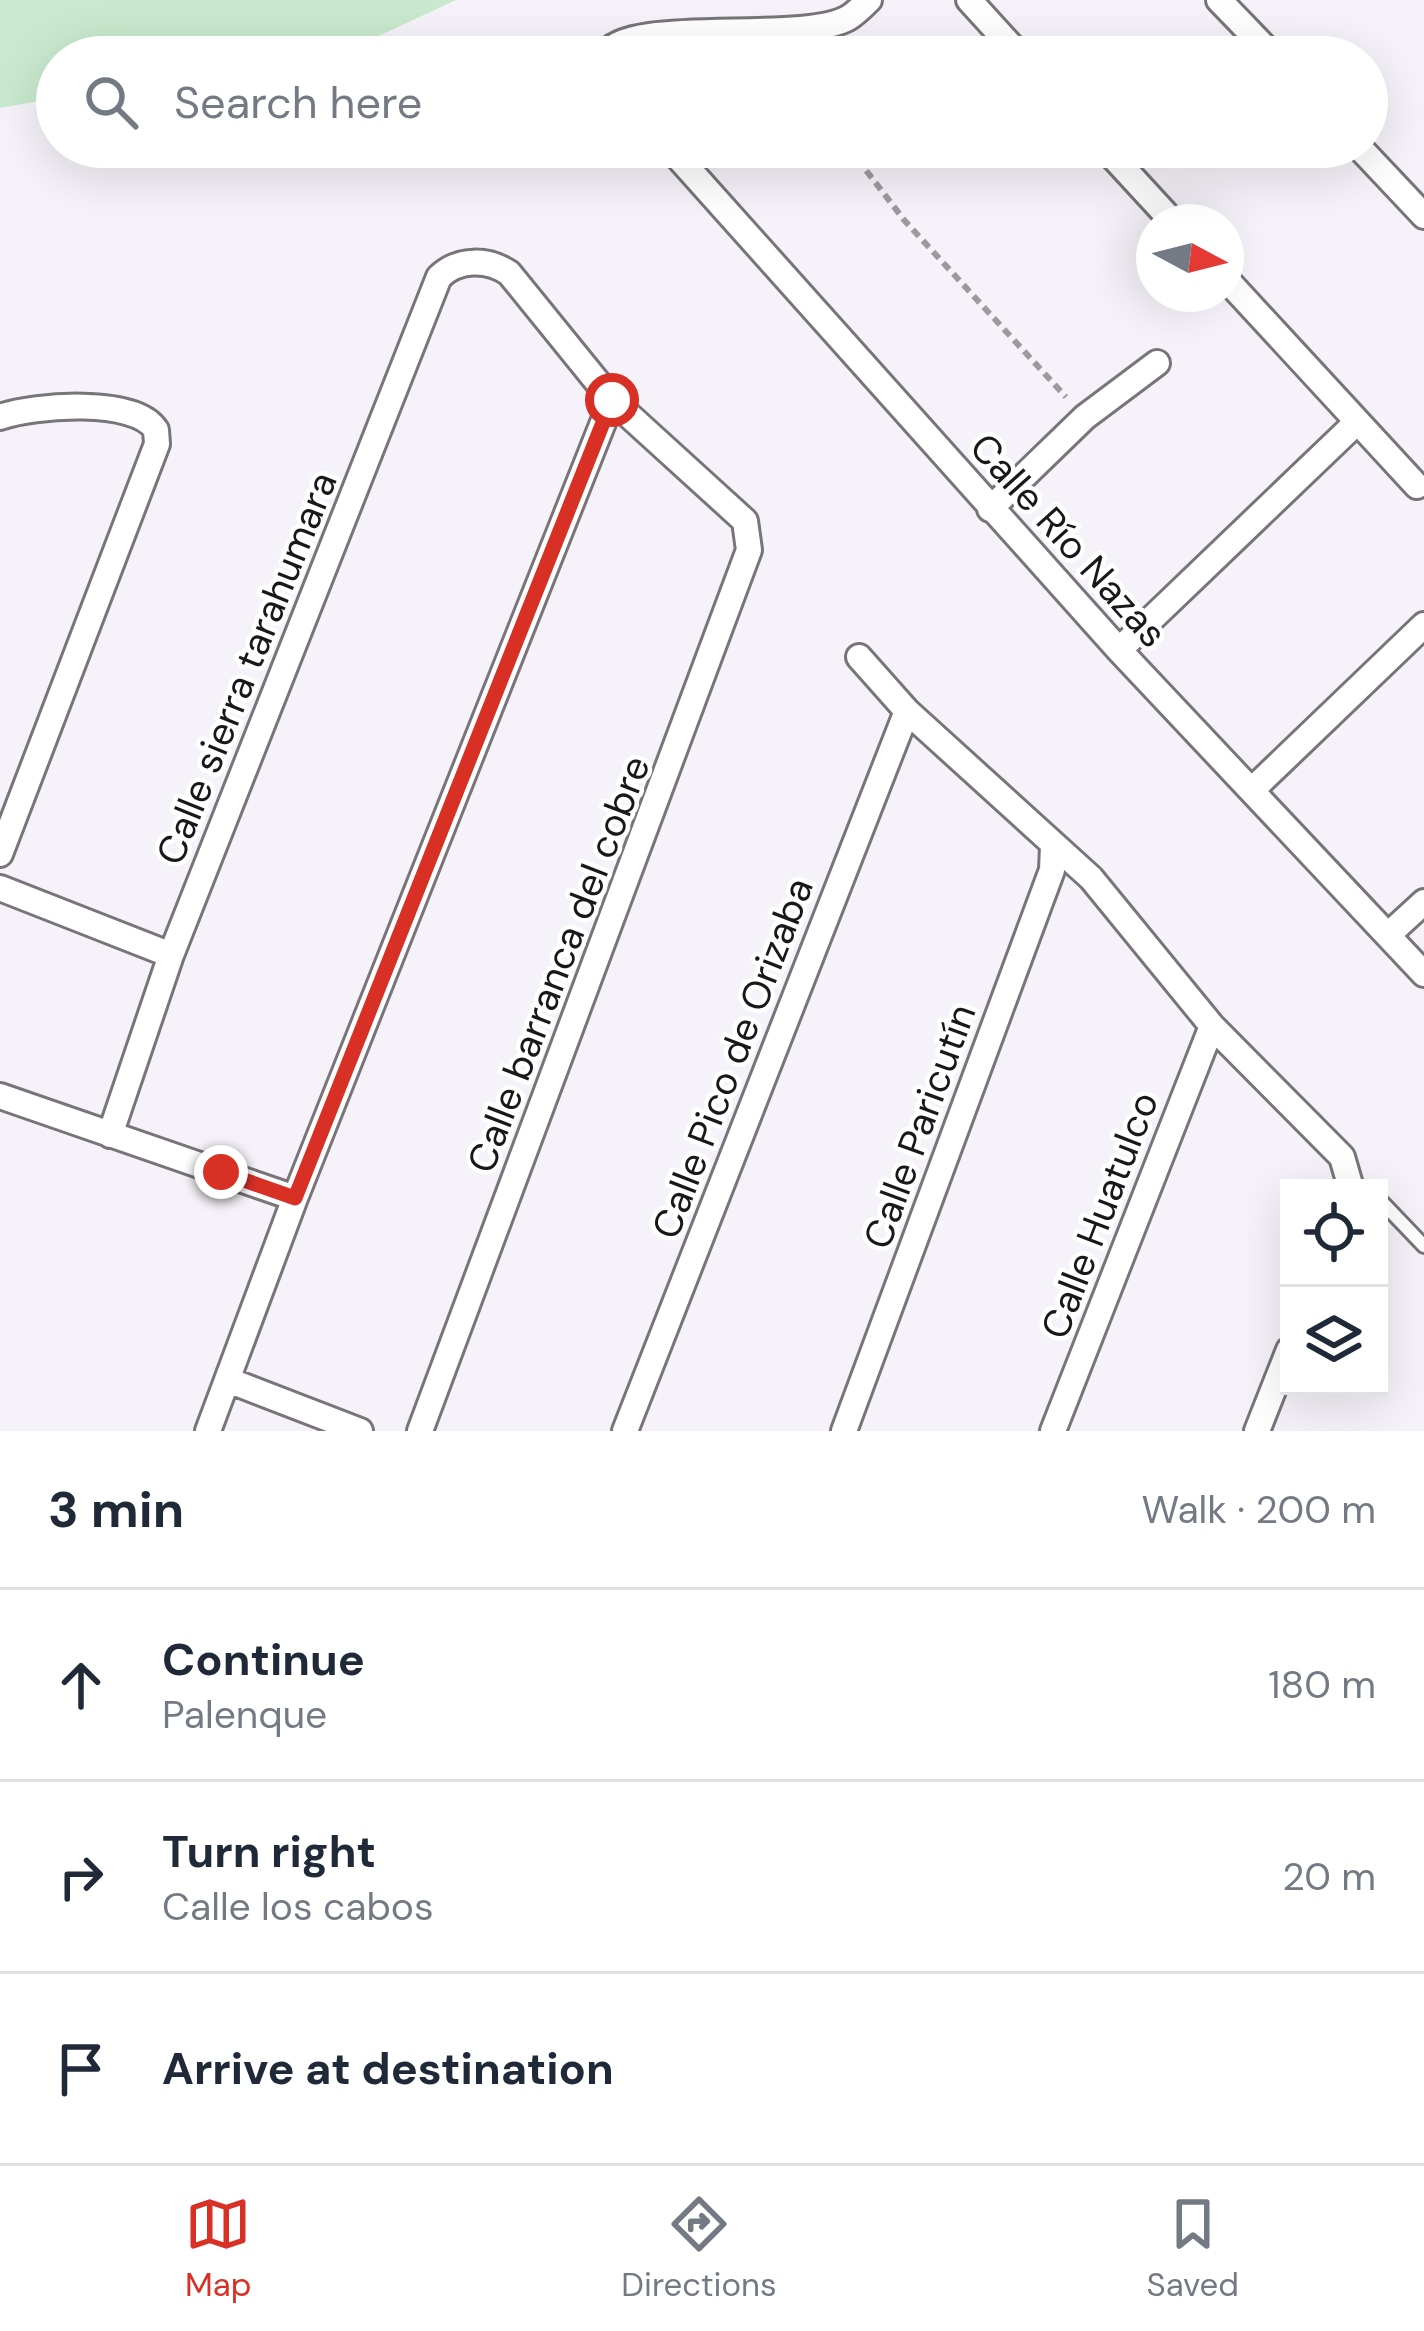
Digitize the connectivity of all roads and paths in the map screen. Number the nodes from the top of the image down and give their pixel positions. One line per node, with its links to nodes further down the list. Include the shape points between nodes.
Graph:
1 (869, 0): 4 (street, via 847,19 804,29)
2 (969, 0): 5 (street)
3 (1220, 0): 6 (street)
4 (643, 36)
5 (1002, 36)
6 (1254, 36)
7 (688, 168): 20 (street, Calle Río Nazas)
8 (864, 168): 17 (path)
9 (1123, 168): 11 (street)
10 (1379, 168): 12 (street)
11 (1156, 204)
12 (1424, 215)
13 (1244, 299): 18 (street)
14 (1157, 363): 17 (street)
15 (612, 400): 31 (street, Calle sierra tarahumara, via 509,273 462,264 439,277); 37 (street); 44 (street, Calle barranca del cobre, via 745,520 747,564)
16 (0, 417): 27 (street, via 63,406 151,421 156,430 154,458)
17 (1085, 417): 20 (street)
18 (1357, 422): 19 (street); 22 (street)
19 (1417, 486)
20 (990, 509): 22 (street, Calle Río Nazas)
21 (1424, 625): 25 (street)
22 (1119, 650): 25 (street, Calle Río Nazas)
23 (859, 657): 24 (street)
24 (907, 711): 26 (street); 45 (street, Calle Pico de Orizaba)
25 (1252, 790): 30 (street, Calle Río Nazas)
26 (1053, 845): 33 (street, via 1091,878); 46 (street, Calle Paricutín, via 1052,871)
27 (0, 854)
28 (0, 888): 31 (street)
29 (1424, 902): 30 (street)
30 (1388, 935): 32 (street, Calle Río Nazas)
31 (171, 955): 35 (street, Calle sierra tarahumara)
32 (1424, 974)
33 (1212, 1026): 36 (street); 47 (street, Calle Huatulco)
34 (0, 1096): 35 (street)
35 (110, 1135): 37 (street)
36 (1352, 1179)
37 (295, 1198): 41 (street)
38 (1388, 1208): 39 (lane)
39 (1424, 1246)
40 (1280, 1373): 48 (street)
41 (228, 1380): 42 (street); 43 (street)
42 (208, 1431)
43 (360, 1431)
44 (420, 1431)
45 (625, 1431)
46 (844, 1431)
47 (1053, 1431)
48 (1257, 1431)

